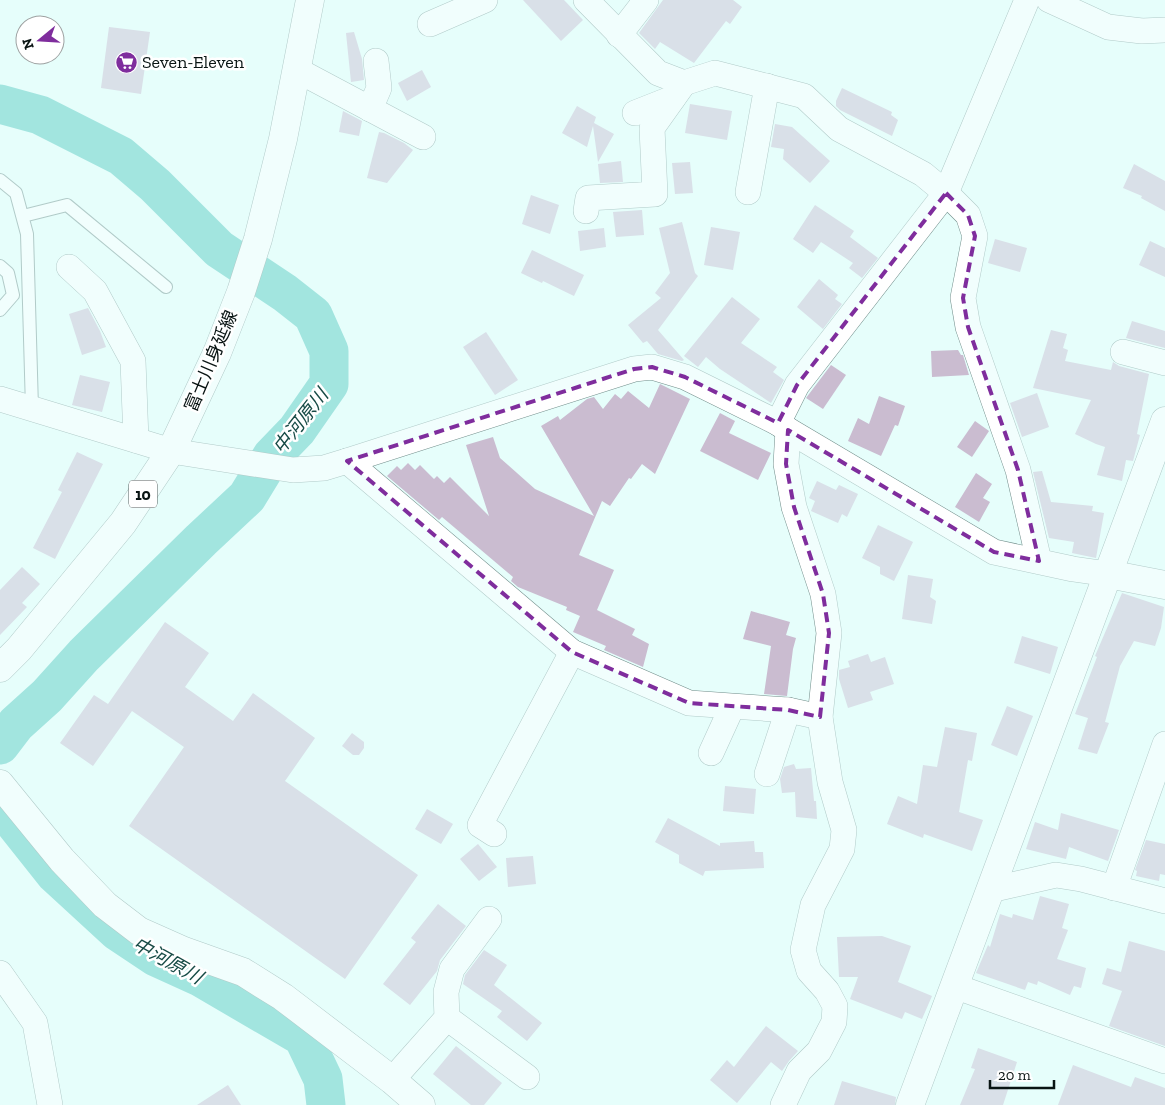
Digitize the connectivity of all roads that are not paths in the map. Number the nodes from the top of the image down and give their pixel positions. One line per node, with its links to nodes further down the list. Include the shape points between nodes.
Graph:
1 (310, 0): 11 (street, 富士川身延線 / 10)
2 (485, 0): 7 (street)
3 (586, 0): 9 (street)
4 (646, 0): 9 (street)
5 (1027, 0): 19 (street)
6 (1049, 0): 8 (street, via 1108,27)
7 (430, 24)
8 (1165, 30)
9 (619, 35): 13 (street)
10 (376, 61): 14 (street, via 379,88)
11 (297, 70): 14 (street); 33 (street, 富士川身延線 / 10, via 258,239 216,353)
12 (767, 86): 13 (street, via 715,73); 18 (street); 19 (street, via 804,96 840,129 923,174)
13 (679, 91): 15 (street); 20 (street, via 652,128 656,194 588,198)
14 (370, 109): 16 (street)
15 (635, 113)
16 (423, 137)
17 (0, 180): 21 (lane, via 16,193)
18 (748, 192)
19 (946, 193): 31 (street, via 797,385); 35 (street, via 968,215 975,236 963,298 968,327 1018,470)
20 (586, 211)
21 (23, 216): 24 (lane, via 67,205); 29 (lane, via 28,234)
22 (0, 266): 25 (lane, via 8,273 13,295)
23 (69, 267): 32 (street, via 95,291 133,361)
24 (166, 287)
25 (0, 310)
26 (1123, 352): 27 (street)
27 (1165, 364)
28 (0, 400): 29 (street)
29 (32, 408): 32 (street)
30 (1165, 421): 36 (street)
31 (783, 426): 34 (street, via 686,377 652,367 634,368); 35 (street, via 994,552); 42 (street, via 794,507 823,594 829,633)
32 (136, 440): 33 (street)
33 (171, 451): 34 (street, via 293,470 324,468); 39 (street, 富士川身延線 / 10, via 122,523)
34 (347, 461): 38 (street)
35 (1038, 561): 36 (street)
36 (1108, 574): 37 (street); 49 (street)
37 (1165, 585)
38 (572, 652): 40 (street, via 689,703); 47 (street, via 480,824)
39 (0, 668)
40 (732, 707): 41 (street); 43 (street)
41 (788, 710): 42 (street); 45 (street)
42 (820, 717): 60 (street, via 830,782 844,830 842,849 813,905 803,950 809,971 827,991 835,1006 834,1022 819,1051 800,1071)
43 (711, 753)
44 (1164, 754): 48 (street)
45 (766, 774)
46 (0, 784): 57 (street, via 62,860 105,905 140,931 243,972 283,996)
47 (494, 834)
48 (1114, 888): 49 (street, via 1056,875); 50 (street)
49 (990, 890): 53 (street)
50 (1165, 901)
51 (489, 919): 54 (street, via 452,969 446,992)
52 (0, 973): 58 (street, via 36,1023)
53 (954, 986): 55 (street); 61 (street)
54 (447, 1018): 56 (street); 57 (street)
55 (1165, 1061)
56 (526, 1077)
57 (392, 1080): 59 (street)
58 (50, 1105)
59 (421, 1105)
60 (783, 1105)
61 (910, 1105)

